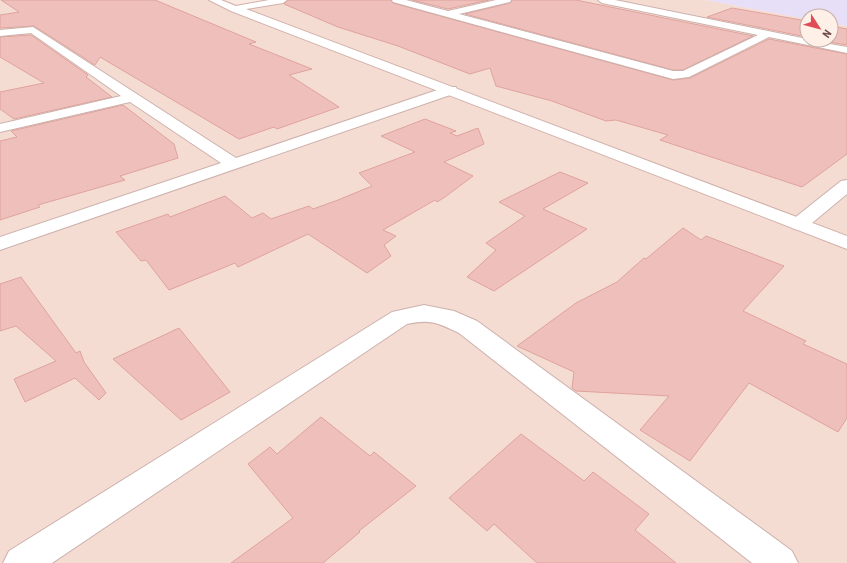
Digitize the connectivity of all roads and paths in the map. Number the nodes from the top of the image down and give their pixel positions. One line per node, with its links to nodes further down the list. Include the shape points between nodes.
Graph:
1 (213, 0): 6 (street)
2 (283, 0): 6 (street)
3 (396, 0): 7 (street)
4 (507, 0): 7 (street)
5 (602, 0): 9 (street)
6 (234, 9): 11 (street)
7 (448, 15): 9 (street, via 672,75 685,74)
8 (0, 33): 12 (street, via 33,30)
9 (768, 34): 10 (street)
10 (847, 50)
11 (451, 90): 14 (street); 16 (street)
12 (132, 98): 13 (street); 14 (street)
13 (0, 128)
14 (234, 164): 18 (street)
15 (847, 185): 16 (street)
16 (799, 224): 17 (street)
17 (847, 243)
18 (0, 244)
19 (21, 563): 20 (street, via 400,318 424,313 446,317 468,327)
20 (780, 563)

